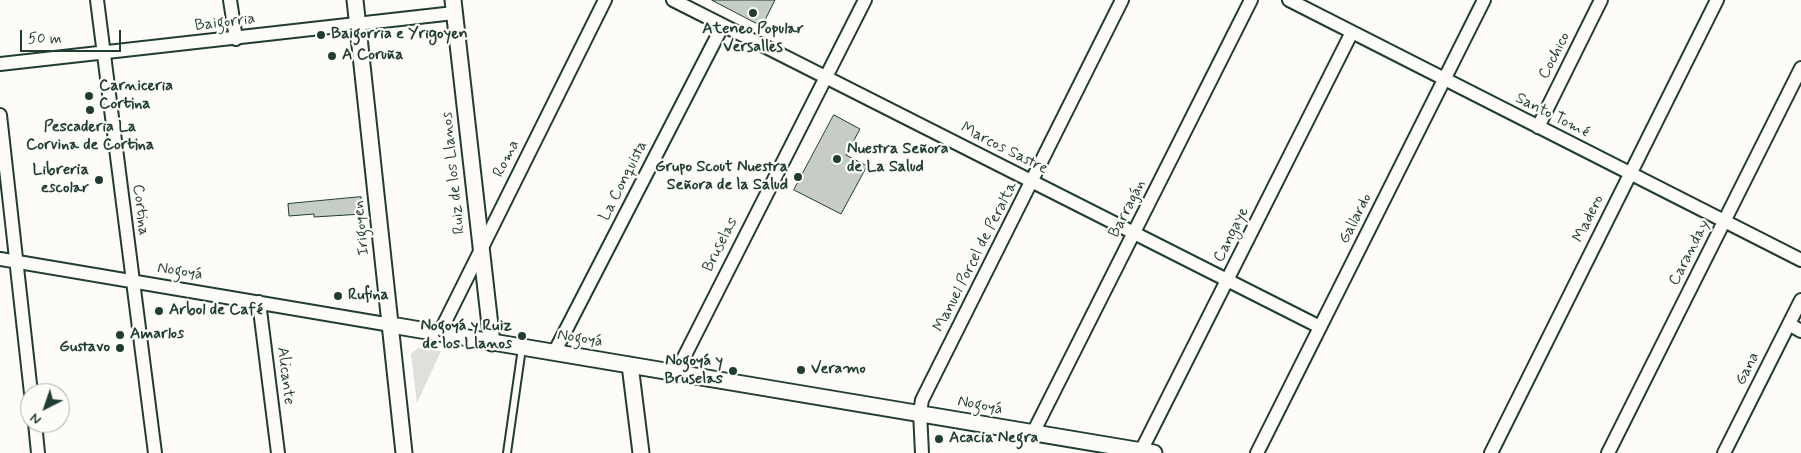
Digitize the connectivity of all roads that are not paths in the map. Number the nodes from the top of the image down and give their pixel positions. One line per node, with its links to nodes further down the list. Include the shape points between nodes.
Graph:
1 (97, 0): 18 (street, Cortina)
2 (230, 0): 17 (street)
3 (355, 0): 14 (street, Irigoyen)
4 (605, 0): 29 (street, Roma)
5 (674, 0): 15 (street, Marcos Sastre)
6 (865, 0): 21 (street, Bruselas)
7 (1122, 0): 26 (street, Manuel Porcel de Peralta)
8 (1251, 0): 28 (street, Barragán)
9 (1289, 0): 16 (street, Santo Tomé)
10 (1484, 0): 22 (street, Gallardo)
11 (1601, 0): 24 (street, Cochico)
12 (1717, 0): 25 (street, Madero)
13 (454, 6): 14 (street, Baigorria); 29 (street, Ruiz de los Llanos)
14 (358, 25): 17 (street, Baigorria); 38 (street, Irigoyen)
15 (723, 25): 21 (street, Marcos Sastre); 44 (street, La Conquista)
16 (1352, 32): 22 (street, Santo Tomé); 33 (street, Cangaye)
17 (236, 39): 18 (street, Baigorria)
18 (104, 54): 19 (street, Baigorria); 34 (street, Cortina)
19 (0, 64)
20 (1801, 68): 27 (street, Caranday)
21 (826, 77): 26 (street, Marcos Sastre); 46 (street, Bruselas)
22 (1444, 79): 24 (street, Santo Tomé); 39 (street, Gallardo)
23 (0, 115): 32 (street)
24 (1538, 127): 25 (street, Santo Tomé)
25 (1630, 174): 27 (street, Santo Tomé); 60 (street, Madero)
26 (1032, 181): 28 (street, Marcos Sastre); 48 (street, Manuel Porcel de Peralta, via 922,400)
27 (1724, 222): 31 (street, Santo Tomé); 61 (street, Caranday)
28 (1134, 233): 33 (street, Marcos Sastre); 50 (street, Barragán)
29 (480, 250): 41 (street, Roma); 42 (street, Ruiz de los Llanos)
30 (0, 259): 32 (street, Nogoyá)
31 (1801, 260)
32 (16, 262): 34 (street, Nogoyá); 47 (street)
33 (1228, 280): 39 (street, Marcos Sastre); 51 (street, Cangaye)
34 (132, 282): 36 (street, Nogoyá); 53 (street, Cortina)
35 (1801, 300): 37 (street, Gana)
36 (259, 302): 38 (street, Nogoyá); 54 (street, Alicante)
37 (1789, 324): 40 (street); 62 (street, Gana)
38 (391, 325): 41 (street, Nogoyá); 55 (street, Irigoyen)
39 (1320, 327): 59 (street, Gallardo)
40 (1801, 331)
41 (439, 334): 42 (street, Nogoyá)
42 (492, 343): 43 (street, Nogoyá)
43 (522, 348): 44 (street, Nogoyá); 56 (lane)
44 (554, 353): 45 (street, Nogoyá)
45 (630, 364): 46 (street, Nogoyá); 57 (street)
46 (676, 372): 48 (street, Nogoyá)
47 (30, 383)
48 (920, 412): 50 (street, Nogoyá); 58 (street, Manuel Porcel de Peralta)
49 (36, 433): 52 (street)
50 (1033, 433): 51 (street, Nogoyá)
51 (1147, 452)
52 (38, 453)
53 (155, 453)
54 (278, 453)
55 (404, 453)
56 (507, 453)
57 (641, 453)
58 (922, 453)
59 (1257, 453)
60 (1491, 453)
61 (1608, 453)
62 (1724, 453)

